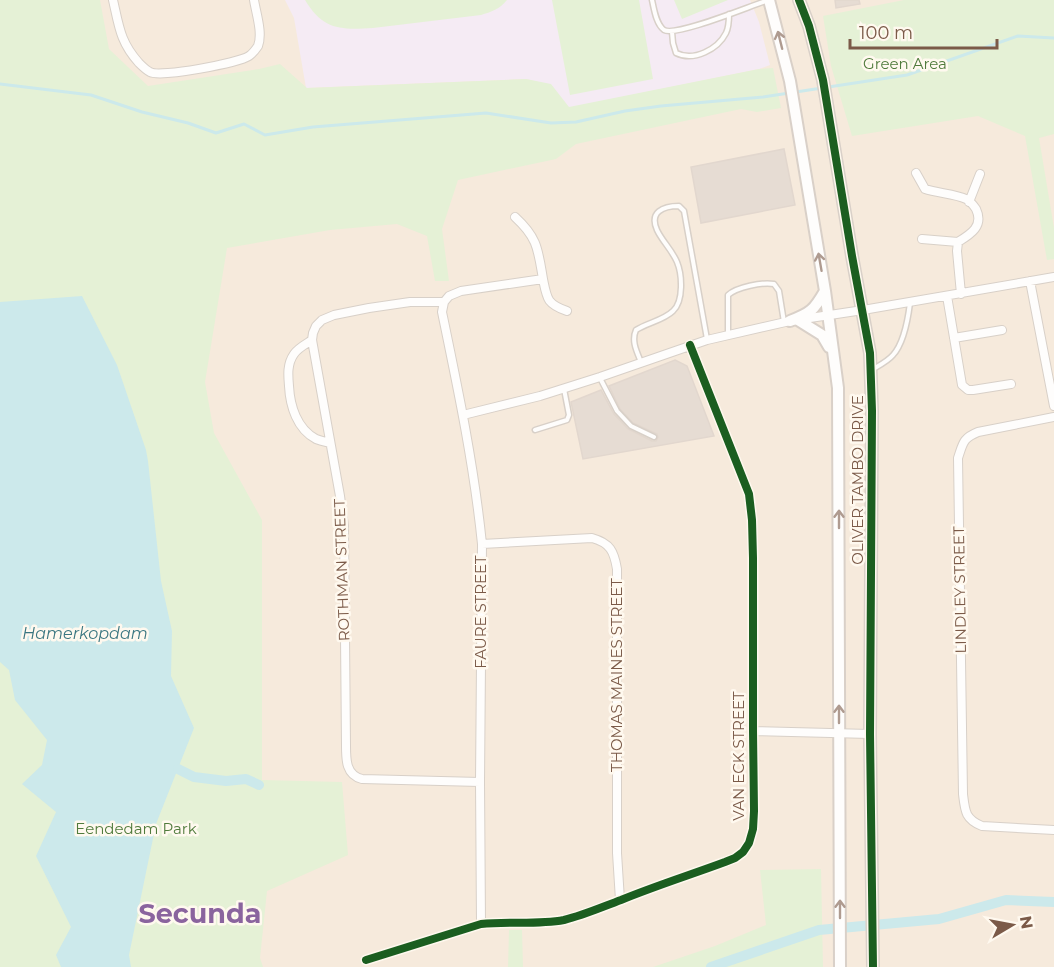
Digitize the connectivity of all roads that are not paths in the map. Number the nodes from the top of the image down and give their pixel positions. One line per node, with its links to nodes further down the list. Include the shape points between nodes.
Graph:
1 (114, 0): 2 (street, via 122,39 148,72 156,74 248,56 258,46 260,35)
2 (254, 0)
3 (652, 0): 7 (lane, via 659,24)
4 (769, 0): 6 (lane); 17 (street, OLIVER TAMBO DRIVE, one-way to 4, via 790,81)
5 (799, 0): 22 (street, OLIVER TAMBO DRIVE, via 823,80)
6 (729, 14): 7 (lane); 7 (lane, via 728,30 709,51 688,56 676,53)
7 (672, 32)
8 (916, 172): 10 (street, via 925,189)
9 (980, 174): 10 (street)
10 (969, 202): 13 (street, via 977,211 977,226)
11 (515, 217): 15 (street, via 533,237)
12 (922, 239): 13 (street)
13 (958, 242): 18 (street)
14 (1054, 277): 16 (street)
15 (543, 279): 20 (street, via 461,291); 23 (street, via 549,301)
16 (1030, 281): 18 (street); 38 (street)
17 (825, 291): 24 (street, OLIVER TAMBO DRIVE); 25 (street, via 813,311)
18 (961, 294): 19 (street)
19 (947, 296): 21 (street); 28 (street)
20 (444, 302): 29 (street, ROTHMAN STREET, via 410,302 334,315 316,326); 39 (street, FAURE STREET, via 442,312)
21 (910, 303): 22 (street); 34 (lane, via 896,351)
22 (863, 310): 24 (street); 34 (street, OLIVER TAMBO DRIVE)
23 (567, 311)
24 (828, 316): 25 (street); 33 (street, OLIVER TAMBO DRIVE)
25 (791, 321): 27 (street); 27 (lane, via 774,284 741,288 728,295); 33 (street, via 822,335)
26 (1002, 330): 28 (street)
27 (728, 335): 30 (street)
28 (954, 338): 36 (street, via 965,389)
29 (312, 340): 43 (street, ROTHMAN STREET); 43 (street, via 298,349 289,363 290,397 304,428 316,439)
30 (707, 340): 31 (street); 32 (lane, via 684,211 679,206 670,206 656,213 655,221 678,264 681,297 675,310 636,330 635,346)
31 (690, 345): 32 (street); 45 (street, VAN ECK STREET, via 749,494 753,548)
32 (641, 363): 35 (street)
33 (835, 364): 46 (street, OLIVER TAMBO DRIVE, one-way to 33)
34 (871, 370): 47 (street, OLIVER TAMBO DRIVE)
35 (600, 377): 37 (street); 42 (lane, via 617,411 631,426)
36 (1011, 384)
37 (564, 388): 39 (street); 41 (lane, via 567,420)
38 (1054, 406)
39 (463, 415): 44 (street, FAURE STREET)
40 (1054, 417): 49 (street, LINDLEY STREET, via 978,432 963,442 958,458 965,811 972,822 982,826)
41 (535, 430)
42 (654, 437)
43 (330, 443): 48 (street, ROTHMAN STREET, via 344,526 346,760 351,773 372,780)
44 (482, 544): 48 (street, FAURE STREET); 50 (street, THOMAS MAINES STREET, via 592,538 612,550 617,569)
45 (753, 731): 46 (street); 50 (street, VAN ECK STREET, via 753,829 743,852)
46 (839, 734): 47 (street); 53 (street, OLIVER TAMBO DRIVE, one-way to 46)
47 (870, 734): 54 (street, OLIVER TAMBO DRIVE)
48 (480, 782): 51 (street, FAURE STREET)
49 (1054, 830)
50 (620, 900): 51 (street, VAN ECK STREET, via 564,920)
51 (481, 924): 52 (street, VAN ECK STREET)
52 (366, 960)
53 (840, 967)
54 (873, 967)

